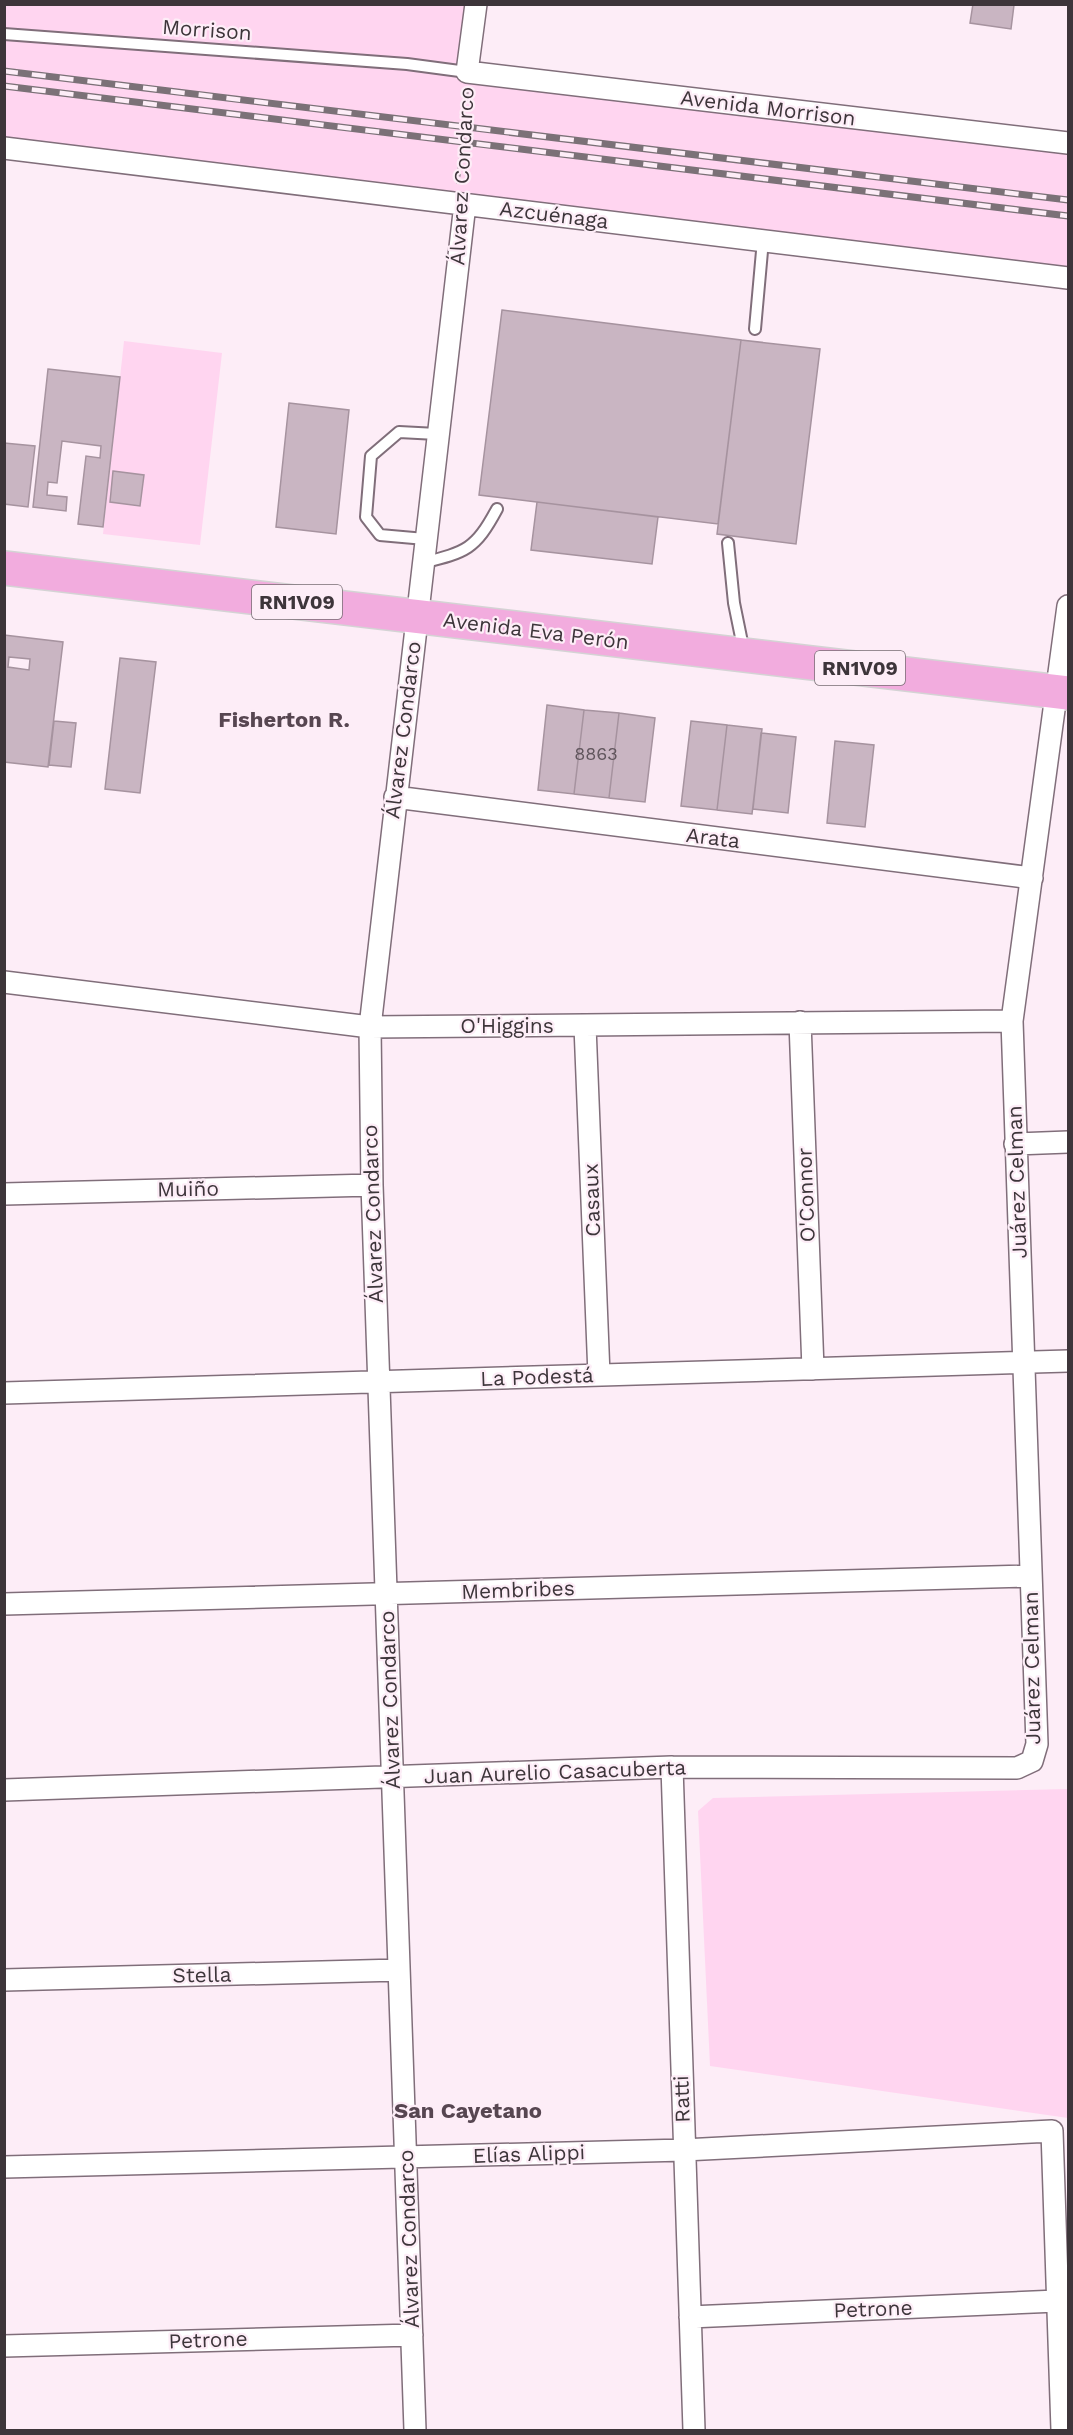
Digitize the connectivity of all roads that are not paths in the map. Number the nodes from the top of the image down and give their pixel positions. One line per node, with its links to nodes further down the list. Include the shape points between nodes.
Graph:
1 (476, 4): 3 (street, Álvarez Condarco)
2 (4, 34): 3 (lane, Morrison, via 407,64)
3 (467, 72): 4 (street, Avenida Morrison)
4 (1068, 143)
5 (4, 148): 6 (street, Azcuénaga)
6 (465, 204): 7 (street, Azcuénaga); 10 (street, Álvarez Condarco)
7 (763, 240): 8 (street, Azcuénaga); 9 (lane)
8 (1068, 278)
9 (755, 329)
10 (437, 434): 12 (street, Álvarez Condarco); 12 (lane, via 399,432 371,456 366,517 380,535)
11 (497, 509): 14 (lane, via 484,533 464,552)
12 (425, 539): 14 (street, Álvarez Condarco)
13 (728, 543): 18 (lane, via 734,603)
14 (422, 563): 17 (street, Álvarez Condarco)
15 (4, 568): 17 (main road, Avenida Eva Perón / RN1V09)
16 (1068, 606): 19 (street, Juárez Celman)
17 (416, 616): 18 (main road, Avenida Eva Perón / RN1V09); 20 (street, Álvarez Condarco)
18 (745, 655): 19 (main road, Avenida Eva Perón / RN1V09)
19 (1063, 692): 21 (street, Juárez Celman)
20 (395, 797): 21 (street, Arata); 26 (street, Álvarez Condarco)
21 (1032, 878): 23 (street, Juárez Celman)
22 (4, 982): 26 (street, O'Higgins)
23 (1012, 1021): 24 (street, O'Higgins); 28 (street, Juárez Celman)
24 (800, 1022): 25 (street, O'Higgins); 33 (street, O'Connor)
25 (585, 1026): 26 (street, O'Higgins); 34 (street, Casaux)
26 (370, 1027): 29 (street, Álvarez Condarco)
27 (1068, 1142): 28 (street)
28 (1015, 1144): 32 (street, Juárez Celman)
29 (372, 1185): 30 (street, Muiño); 35 (street, Álvarez Condarco)
30 (4, 1194)
31 (1068, 1361): 32 (street, La Podestá)
32 (1025, 1362): 33 (street, La Podestá); 37 (street, Juárez Celman)
33 (813, 1369): 34 (street, La Podestá)
34 (599, 1375): 35 (street, La Podestá)
35 (378, 1382): 36 (street, La Podestá); 38 (street, Álvarez Condarco)
36 (4, 1393)
37 (1031, 1576): 38 (street, Membribes); 40 (street, Juárez Celman, via 1037,1744)
38 (386, 1594): 39 (street, Membribes); 42 (street, Álvarez Condarco)
39 (4, 1604)
40 (1032, 1761): 41 (street, Juan Aurelio Casacuberta, via 1017,1768)
41 (672, 1767): 42 (street, Juan Aurelio Casacuberta); 46 (street, Ratti)
42 (392, 1777): 43 (street, Juan Aurelio Casacuberta); 44 (street, Álvarez Condarco)
43 (4, 1790)
44 (399, 1970): 45 (street, Stella); 47 (street, Álvarez Condarco)
45 (4, 1980)
46 (684, 2150): 47 (street, Elías Alippi); 49 (street, Elías Alippi, via 1052,2131); 50 (street, Ratti)
47 (406, 2158): 48 (street, Elías Alippi); 51 (street, Álvarez Condarco)
48 (4, 2167)
49 (1057, 2301): 50 (street, Petrone); 55 (street)
50 (690, 2317): 54 (street, Ratti)
51 (412, 2335): 52 (street, Petrone); 53 (street, Álvarez Condarco)
52 (4, 2346)
53 (415, 2430)
54 (694, 2430)
55 (1062, 2430)

